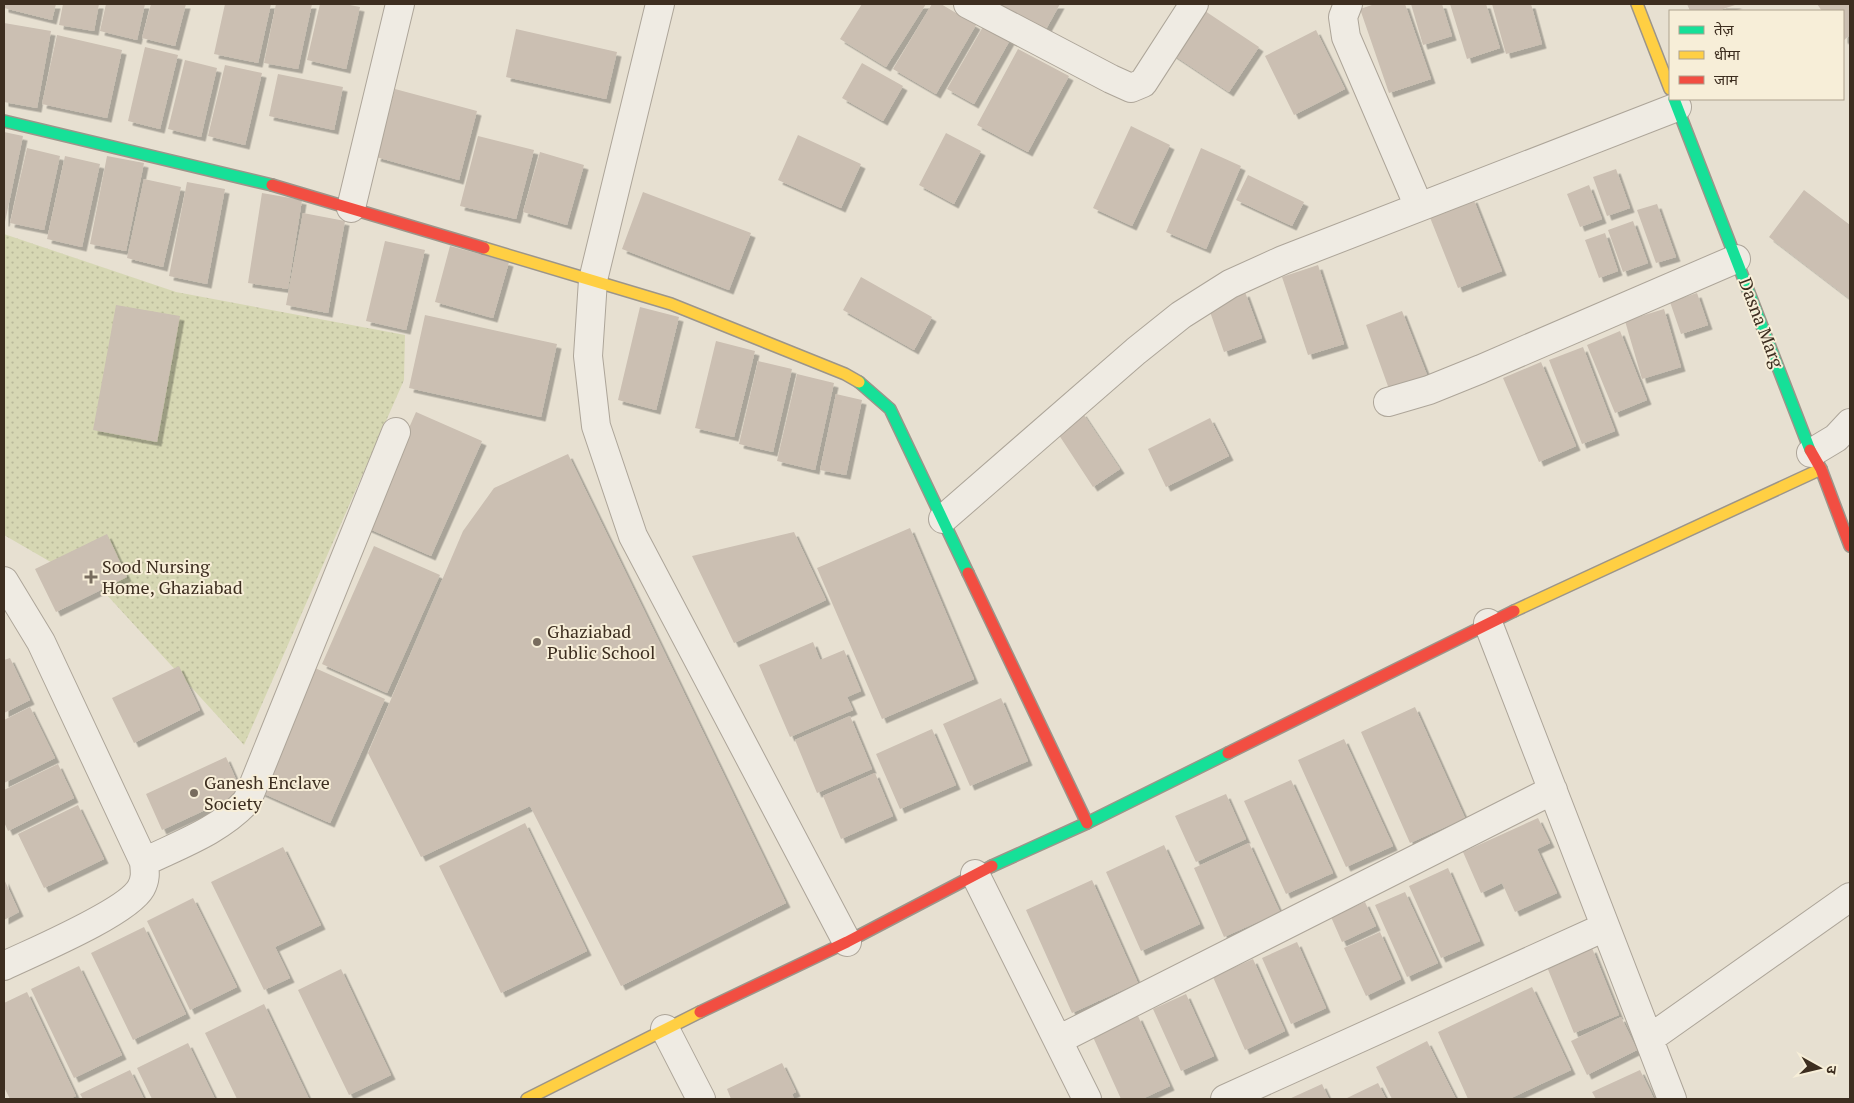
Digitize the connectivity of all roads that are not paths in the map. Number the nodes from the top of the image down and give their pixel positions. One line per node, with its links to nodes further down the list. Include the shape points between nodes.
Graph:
1 (400, 4): 12 (street)
2 (660, 4): 14 (street)
3 (968, 4): 4 (street, via 1131,88 1143,83)
4 (1194, 4)
5 (1348, 4): 11 (street, via 1343,17 1346,37)
6 (1637, 4): 7 (street, Dasna Marg)
7 (1669, 85)
8 (1669, 100): 11 (street)
9 (1675, 100): 13 (street, Dasna Marg)
10 (4, 120): 12 (street, via 280,187)
11 (1418, 207): 19 (street, via 1283,260 1239,280 1181,314)
12 (351, 208): 14 (street)
13 (1736, 259): 15 (street, via 1481,369); 18 (street, Dasna Marg)
14 (593, 280): 19 (street, via 671,304 845,374 867,387 890,409); 29 (street, via 588,356 596,426 634,536)
15 (1388, 402)
16 (1850, 423): 18 (street)
17 (396, 432): 25 (street, via 247,801 232,817 212,830)
18 (1816, 461): 20 (street, Dasna Marg); 22 (street)
19 (943, 519): 24 (street)
20 (1850, 546)
21 (4, 581): 25 (street, via 40,642)
22 (1488, 622): 23 (street); 24 (street)
23 (1553, 790): 28 (street); 33 (street)
24 (1087, 823): 26 (street)
25 (144, 862): 30 (street, via 145,879 140,890 117,911)
26 (975, 874): 29 (street); 33 (street)
27 (1850, 897): 32 (street)
28 (1605, 927): 32 (street); 37 (street)
29 (847, 942): 31 (street)
30 (4, 966)
31 (665, 1029): 34 (street); 35 (street)
32 (1649, 1039): 38 (street)
33 (1058, 1040): 36 (street)
34 (527, 1099)
35 (701, 1099)
36 (1087, 1099)
37 (1225, 1099)
38 (1672, 1099)

